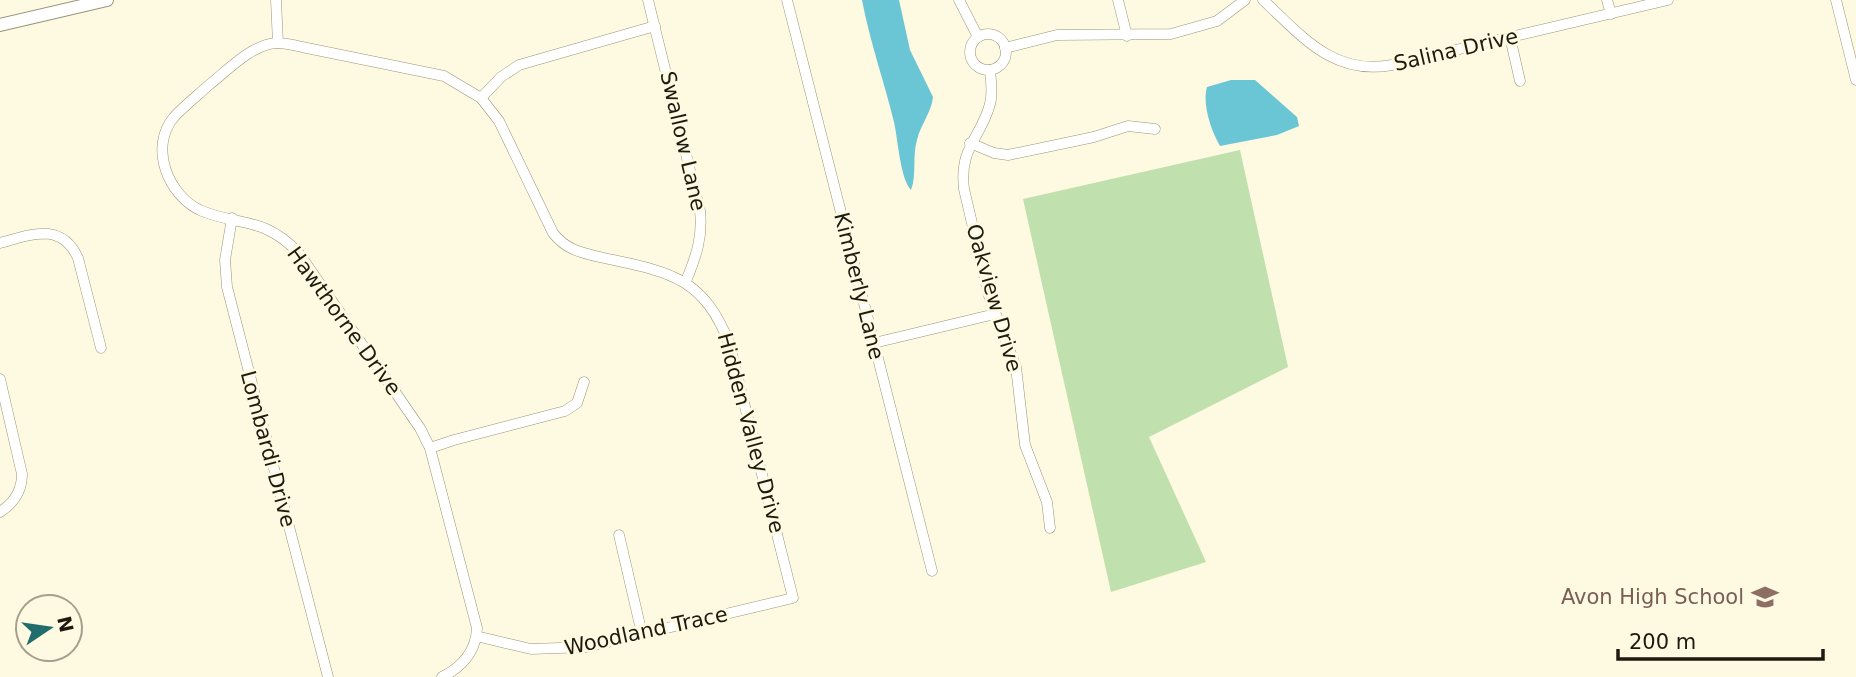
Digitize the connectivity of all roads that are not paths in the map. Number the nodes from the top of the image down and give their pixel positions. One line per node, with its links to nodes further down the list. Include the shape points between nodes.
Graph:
1 (107, 0): 13 (main road)
2 (276, 0): 18 (street)
3 (649, 0): 14 (street, Swallow Lane)
4 (787, 0): 30 (street, Kimberly Lane)
5 (958, 0): 16 (street)
6 (1118, 0): 15 (street)
7 (1245, 0): 15 (street, via 1203,26 1171,34)
8 (1263, 0): 17 (street, Salina Drive, via 1323,53 1360,66 1384,66)
9 (1607, 0): 12 (street)
10 (1668, 0): 12 (street, Salina Drive)
11 (1836, 0): 21 (street)
12 (1611, 13): 17 (street, Salina Drive)
13 (0, 25)
14 (655, 26): 23 (street, via 519,65); 28 (street, Swallow Lane, via 701,211 698,252)
15 (1127, 36): 19 (street, via 1057,35)
16 (978, 37): 19 (street, via 995,36); 20 (street, via 970,58 978,68)
17 (1510, 37): 22 (street)
18 (278, 43): 23 (street, Hidden Valley Drive, via 444,76); 26 (street, Hawthorne Drive, via 255,50 209,86 173,118 166,132 164,164 177,192 201,211)
19 (1005, 48): 20 (street, via 1004,60)
20 (990, 70): 25 (street, Oakview Drive, via 990,103)
21 (1856, 80)
22 (1520, 81)
23 (481, 98): 28 (street, Hidden Valley Drive, via 499,121 562,244)
24 (1156, 129): 25 (street, via 1128,126 1008,155)
25 (970, 144): 29 (street, Oakview Drive, via 964,159 964,188)
26 (232, 218): 34 (street, Hawthorne Drive, via 265,227 298,252); 42 (street, Lombardi Drive, via 225,260 227,287)
27 (0, 243): 31 (street, via 43,233 70,245 78,258)
28 (686, 281): 38 (street, Hidden Valley Drive, via 721,322 729,343)
29 (995, 314): 30 (street); 36 (street, Oakview Drive, via 1016,367 1025,445 1048,507)
30 (874, 343): 39 (street, Kimberly Lane)
31 (101, 348)
32 (0, 379): 35 (street, via 22,466 15,498)
33 (584, 382): 34 (street, via 577,403 565,411)
34 (430, 448): 41 (street, Hawthorne Drive)
35 (0, 512)
36 (1050, 528)
37 (619, 535): 40 (street)
38 (785, 563): 40 (street, Woodland Trace, via 793,598)
39 (932, 571)
40 (642, 634): 41 (street, Woodland Trace, via 549,650)
41 (477, 636): 43 (street, via 458,668)
42 (328, 677)
43 (443, 677)

